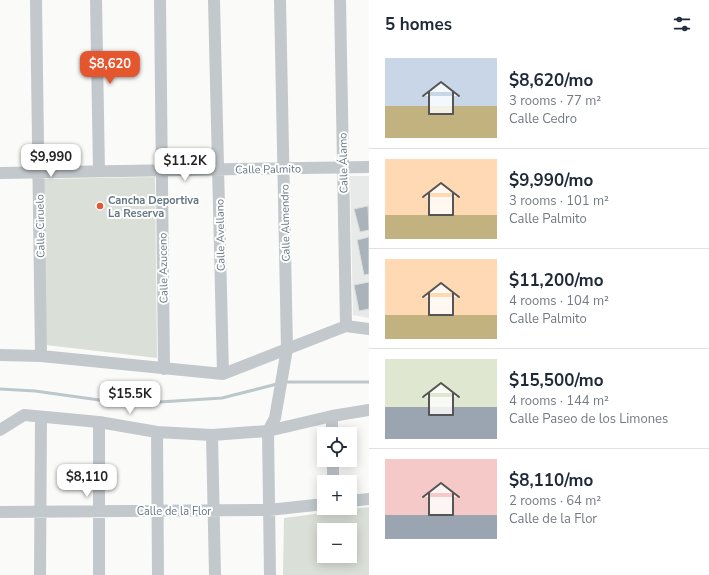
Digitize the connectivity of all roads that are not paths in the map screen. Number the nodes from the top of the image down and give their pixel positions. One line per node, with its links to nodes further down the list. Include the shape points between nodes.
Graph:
1 (36, 0): 13 (street, Calle Ciruelo)
2 (96, 0): 12 (street)
3 (160, 0): 10 (street, Calle Azuceno)
4 (214, 0): 11 (street, Calle Avellano)
5 (280, 0): 9 (street, Calle Almendro)
6 (340, 0): 7 (street, Calle Álamo)
7 (343, 167): 8 (street, Calle Palmito); 9 (street, Calle Palmito); 15 (street, Calle Álamo)
8 (369, 167)
9 (284, 168): 11 (street, Calle Palmito); 17 (street, Calle Almendro)
10 (162, 170): 11 (street, Calle Palmito); 12 (street, Calle Palmito); 20 (street, Calle Azuceno)
11 (218, 170): 21 (street, Calle Avellano)
12 (99, 171): 13 (street, Calle Palmito)
13 (39, 172): 14 (street, Calle Palmito); 19 (street, Calle Ciruelo)
14 (0, 173)
15 (346, 326): 16 (street); 17 (street)
16 (369, 329)
17 (288, 349): 21 (street); 28 (street, Calle Almendro, via 275,418)
18 (0, 355): 19 (street)
19 (41, 356): 20 (street)
20 (164, 369): 21 (street)
21 (223, 374)
22 (369, 410): 23 (street)
23 (332, 416): 26 (street); 28 (street)
24 (41, 417): 25 (street); 27 (street, via 24,415); 38 (street)
25 (99, 422): 29 (street); 39 (street)
26 (332, 427)
27 (0, 430)
28 (268, 431): 30 (street); 34 (street)
29 (157, 432): 30 (street); 35 (street)
30 (212, 435): 36 (street)
31 (369, 499): 32 (street)
32 (357, 500)
33 (317, 505): 34 (street, Calle de la Flor)
34 (269, 510): 36 (street, Calle de la Flor); 44 (street)
35 (158, 511): 36 (street, Calle de la Flor); 39 (street, Calle de la Flor); 42 (street)
36 (213, 511): 43 (street)
37 (0, 512): 38 (street, Calle de la Flor)
38 (40, 512): 39 (street, Calle de la Flor); 40 (street)
39 (99, 512): 41 (street)
40 (40, 575)
41 (99, 575)
42 (158, 575)
43 (214, 575)
44 (270, 575)

